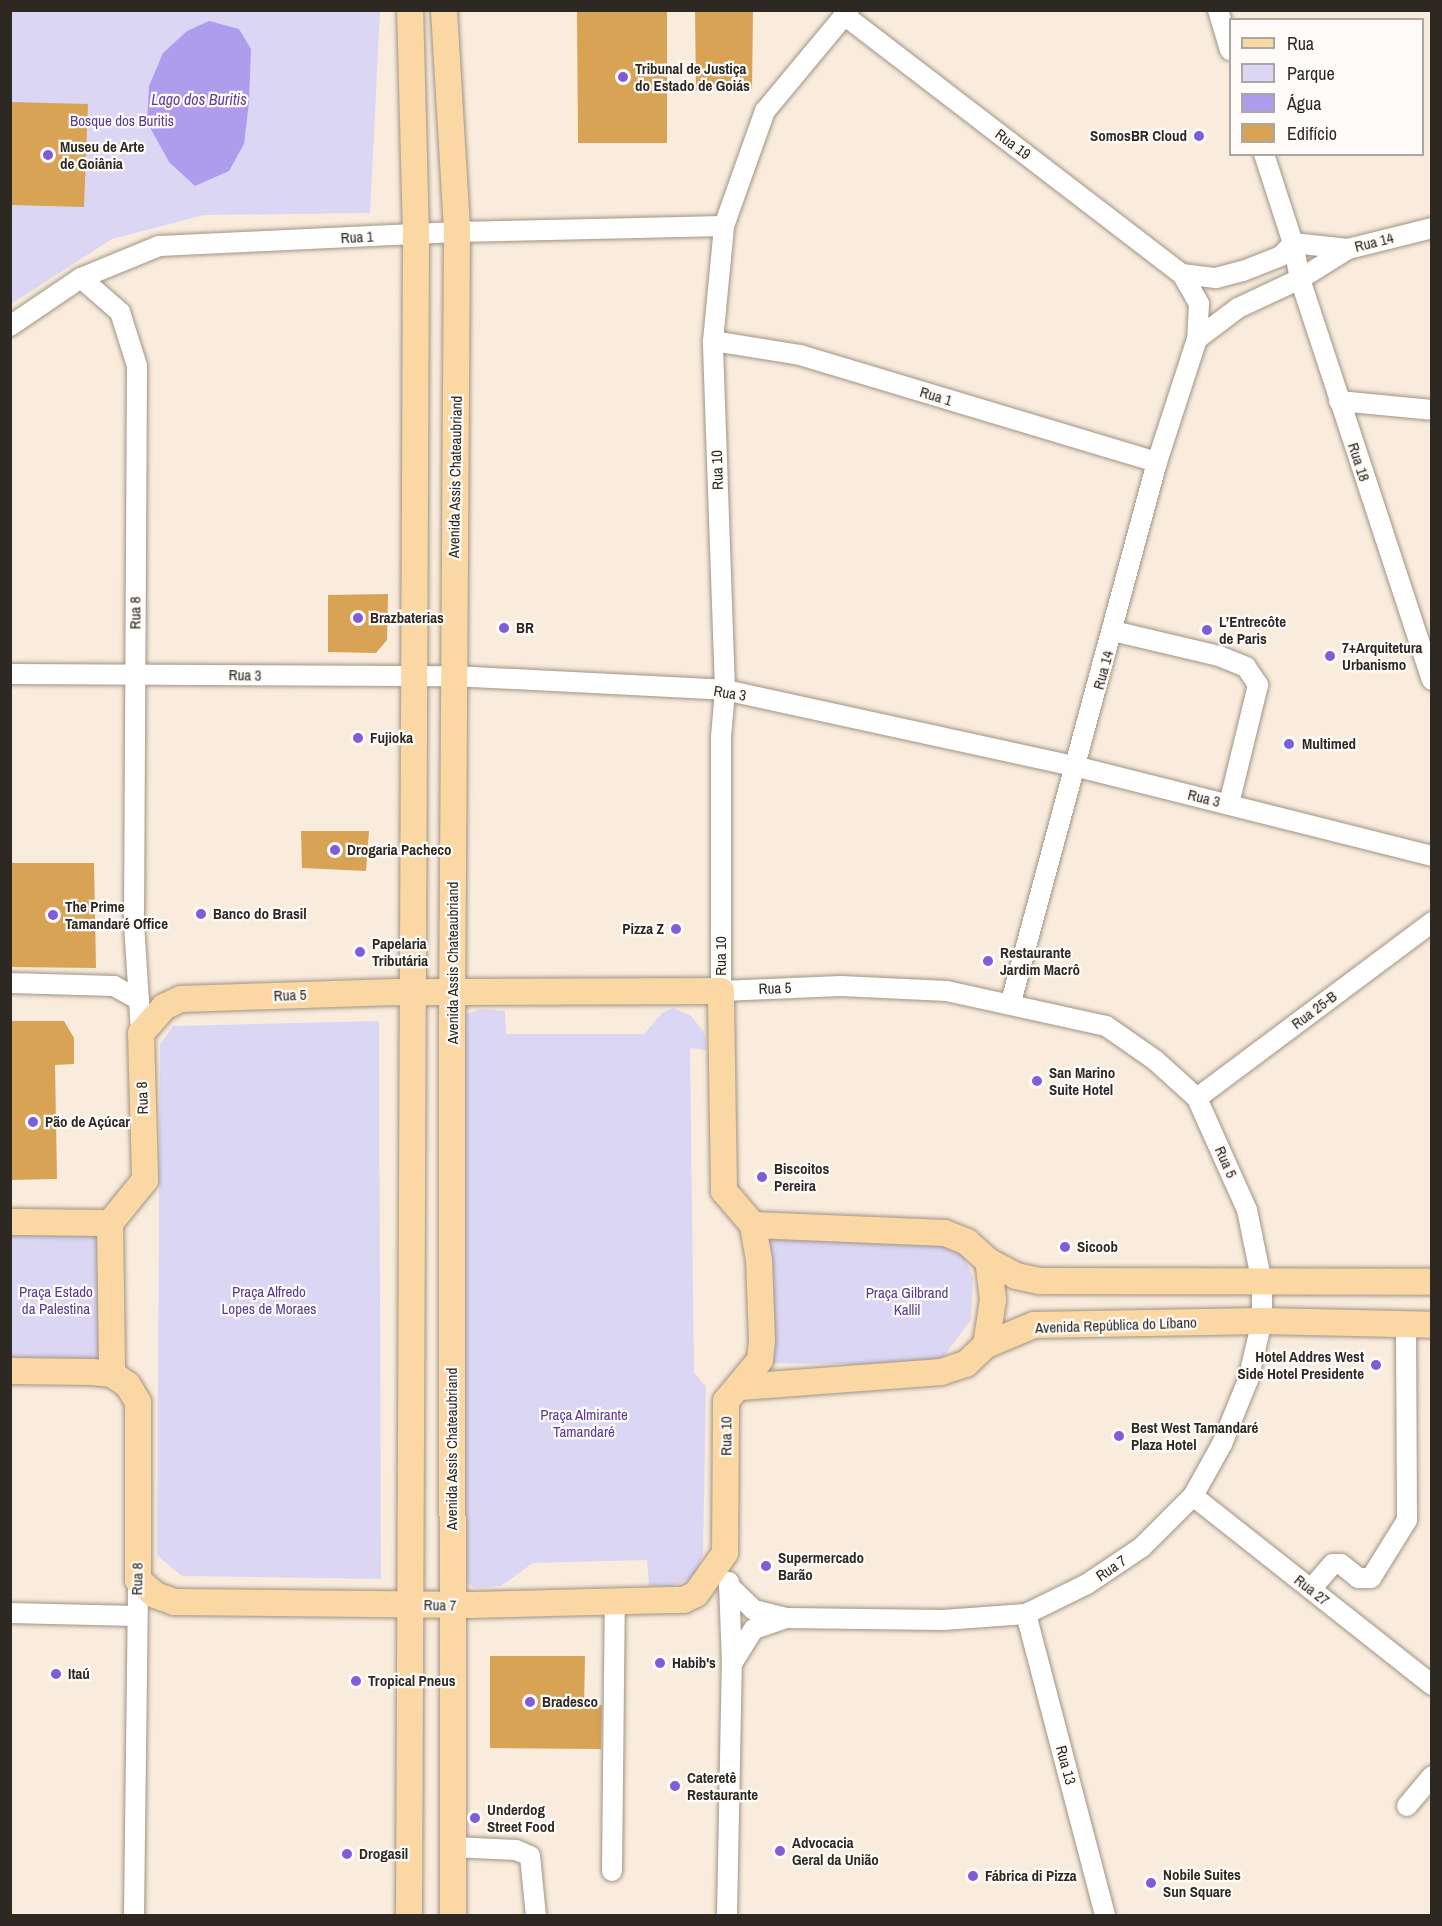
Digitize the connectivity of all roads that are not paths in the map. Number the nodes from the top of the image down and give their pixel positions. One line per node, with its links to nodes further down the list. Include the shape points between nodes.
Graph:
1 (410, 10): 10 (main road)
2 (444, 10): 9 (main road, Avenida Assis Chateaubriand)
3 (1218, 10): 5 (street)
4 (846, 13): 7 (street, Rua 10, via 765,111); 13 (street, Rua 19)
5 (1229, 47)
6 (1265, 156): 11 (street, Rua 18)
7 (724, 226): 9 (street, Rua 1); 18 (street, Rua 10)
8 (1431, 228): 12 (street, Rua 14)
9 (457, 232): 10 (street, Rua 1); 25 (main road, Avenida Assis Chateaubriand)
10 (416, 235): 14 (street, Rua 1, via 159,246); 26 (main road)
11 (1293, 243): 12 (street); 13 (street, via 1281,256 1243,271 1216,278); 15 (street, Rua 18)
12 (1348, 249): 15 (street, Rua 14)
13 (1182, 274): 17 (street, Rua 14, via 1198,304)
14 (81, 278): 16 (street, Rua 1); 24 (street, Rua 8, via 120,312 137,366)
15 (1300, 279): 17 (street, Rua 14, via 1238,308); 19 (street, Rua 18)
16 (10, 326)
17 (1197, 339): 21 (street, Rua 14)
18 (712, 341): 21 (street, Rua 1, via 800,356); 28 (street, Rua 10)
19 (1339, 401): 20 (street); 27 (street, Rua 18)
20 (1431, 410)
21 (1157, 462): 22 (street, Rua 14)
22 (1113, 631): 29 (street, Rua 14); 30 (street, via 1219,656 1246,667 1258,685)
23 (10, 674): 24 (street, Rua 3)
24 (135, 674): 26 (street, Rua 3); 37 (street, Rua 8, via 135,924)
25 (453, 676): 26 (street, Rua 3); 28 (street, Rua 3); 36 (main road, Avenida Assis Chateaubriand)
26 (416, 677): 35 (main road)
27 (1431, 680)
28 (725, 690): 29 (street, Rua 3); 34 (street, Rua 10, via 721,737)
29 (1078, 767): 30 (street, Rua 3); 38 (street, Rua 14)
30 (1229, 804): 31 (street, Rua 3)
31 (1431, 856)
32 (1431, 922): 40 (street, Rua 25-B)
33 (10, 983): 37 (street, via 114,986)
34 (721, 991): 36 (main road, Rua 5); 38 (street, Rua 5, via 841,986 947,991); 43 (main road, Rua 10, via 724,1191)
35 (414, 993): 36 (main road, Rua 5); 39 (main road, Rua 5, via 181,999 164,1007); 60 (main road)
36 (452, 994): 61 (main road, Avenida Assis Chateaubriand)
37 (139, 1000): 39 (street, Rua 8)
38 (1011, 1002): 40 (street, Rua 5, via 1106,1026 1155,1060)
39 (141, 1033): 42 (main road, Rua 8, via 145,1180)
40 (1197, 1098): 46 (street, Rua 5, via 1247,1210)
41 (10, 1222): 42 (main road)
42 (110, 1223): 52 (main road)
43 (753, 1225): 44 (main road, via 945,1233 967,1242); 53 (main road, Rua 10, via 759,1260 762,1341 759,1360)
44 (988, 1261): 46 (main road, via 1016,1276 1040,1281); 50 (main road, via 993,1300)
45 (1431, 1282): 46 (main road)
46 (1262, 1283): 47 (street, Rua 7)
47 (1262, 1321): 48 (main road, Avenida República do Líbano); 50 (main road, Avenida República do Líbano, via 1034,1325); 54 (street, Rua 7, via 1248,1380 1222,1444)
48 (1406, 1324): 49 (main road, Avenida República do Líbano); 58 (street, via 1407,1520 1371,1578 1358,1578 1341,1564 1334,1564)
49 (1431, 1324)
50 (986, 1345): 53 (main road, Avenida República do Líbano, via 966,1364 941,1372)
51 (10, 1371): 52 (main road)
52 (112, 1374): 56 (main road, Rua 8, via 129,1384 138,1402)
53 (741, 1387): 55 (main road, Rua 10, via 726,1401)
54 (1193, 1496): 58 (street, Rua 27); 63 (street, Rua 7, via 1142,1547 1087,1584)
55 (725, 1553): 57 (street, Rua 10); 59 (main road, Rua 7, via 705,1585 684,1600)
56 (138, 1580): 60 (main road, Rua 7, via 155,1595 174,1602); 64 (street, Rua 8)
57 (729, 1586): 65 (street, Rua 7, via 754,1610); 66 (street, Rua 10)
58 (1311, 1589): 67 (street, Rua 27)
59 (615, 1601): 61 (main road, Rua 7); 71 (street)
60 (412, 1605): 61 (main road, Rua 7); 73 (main road)
61 (452, 1605): 70 (main road, Avenida Assis Chateaubriand)
62 (10, 1613): 64 (street)
63 (1026, 1614): 65 (street, Rua 7, via 943,1620); 77 (street, Rua 13)
64 (136, 1616): 72 (street, Rua 8)
65 (786, 1618): 66 (street, Rua 7, via 754,1629)
66 (732, 1664): 76 (street, Rua 10)
67 (1431, 1685)
68 (1431, 1776): 69 (street)
69 (1407, 1806)
70 (453, 1847): 74 (main road, Avenida Assis Chateaubriand); 75 (street, via 510,1849 528,1854 534,1869)
71 (612, 1871)
72 (134, 1916)
73 (409, 1916)
74 (453, 1916)
75 (536, 1916)
76 (727, 1916)
77 (1105, 1916)

